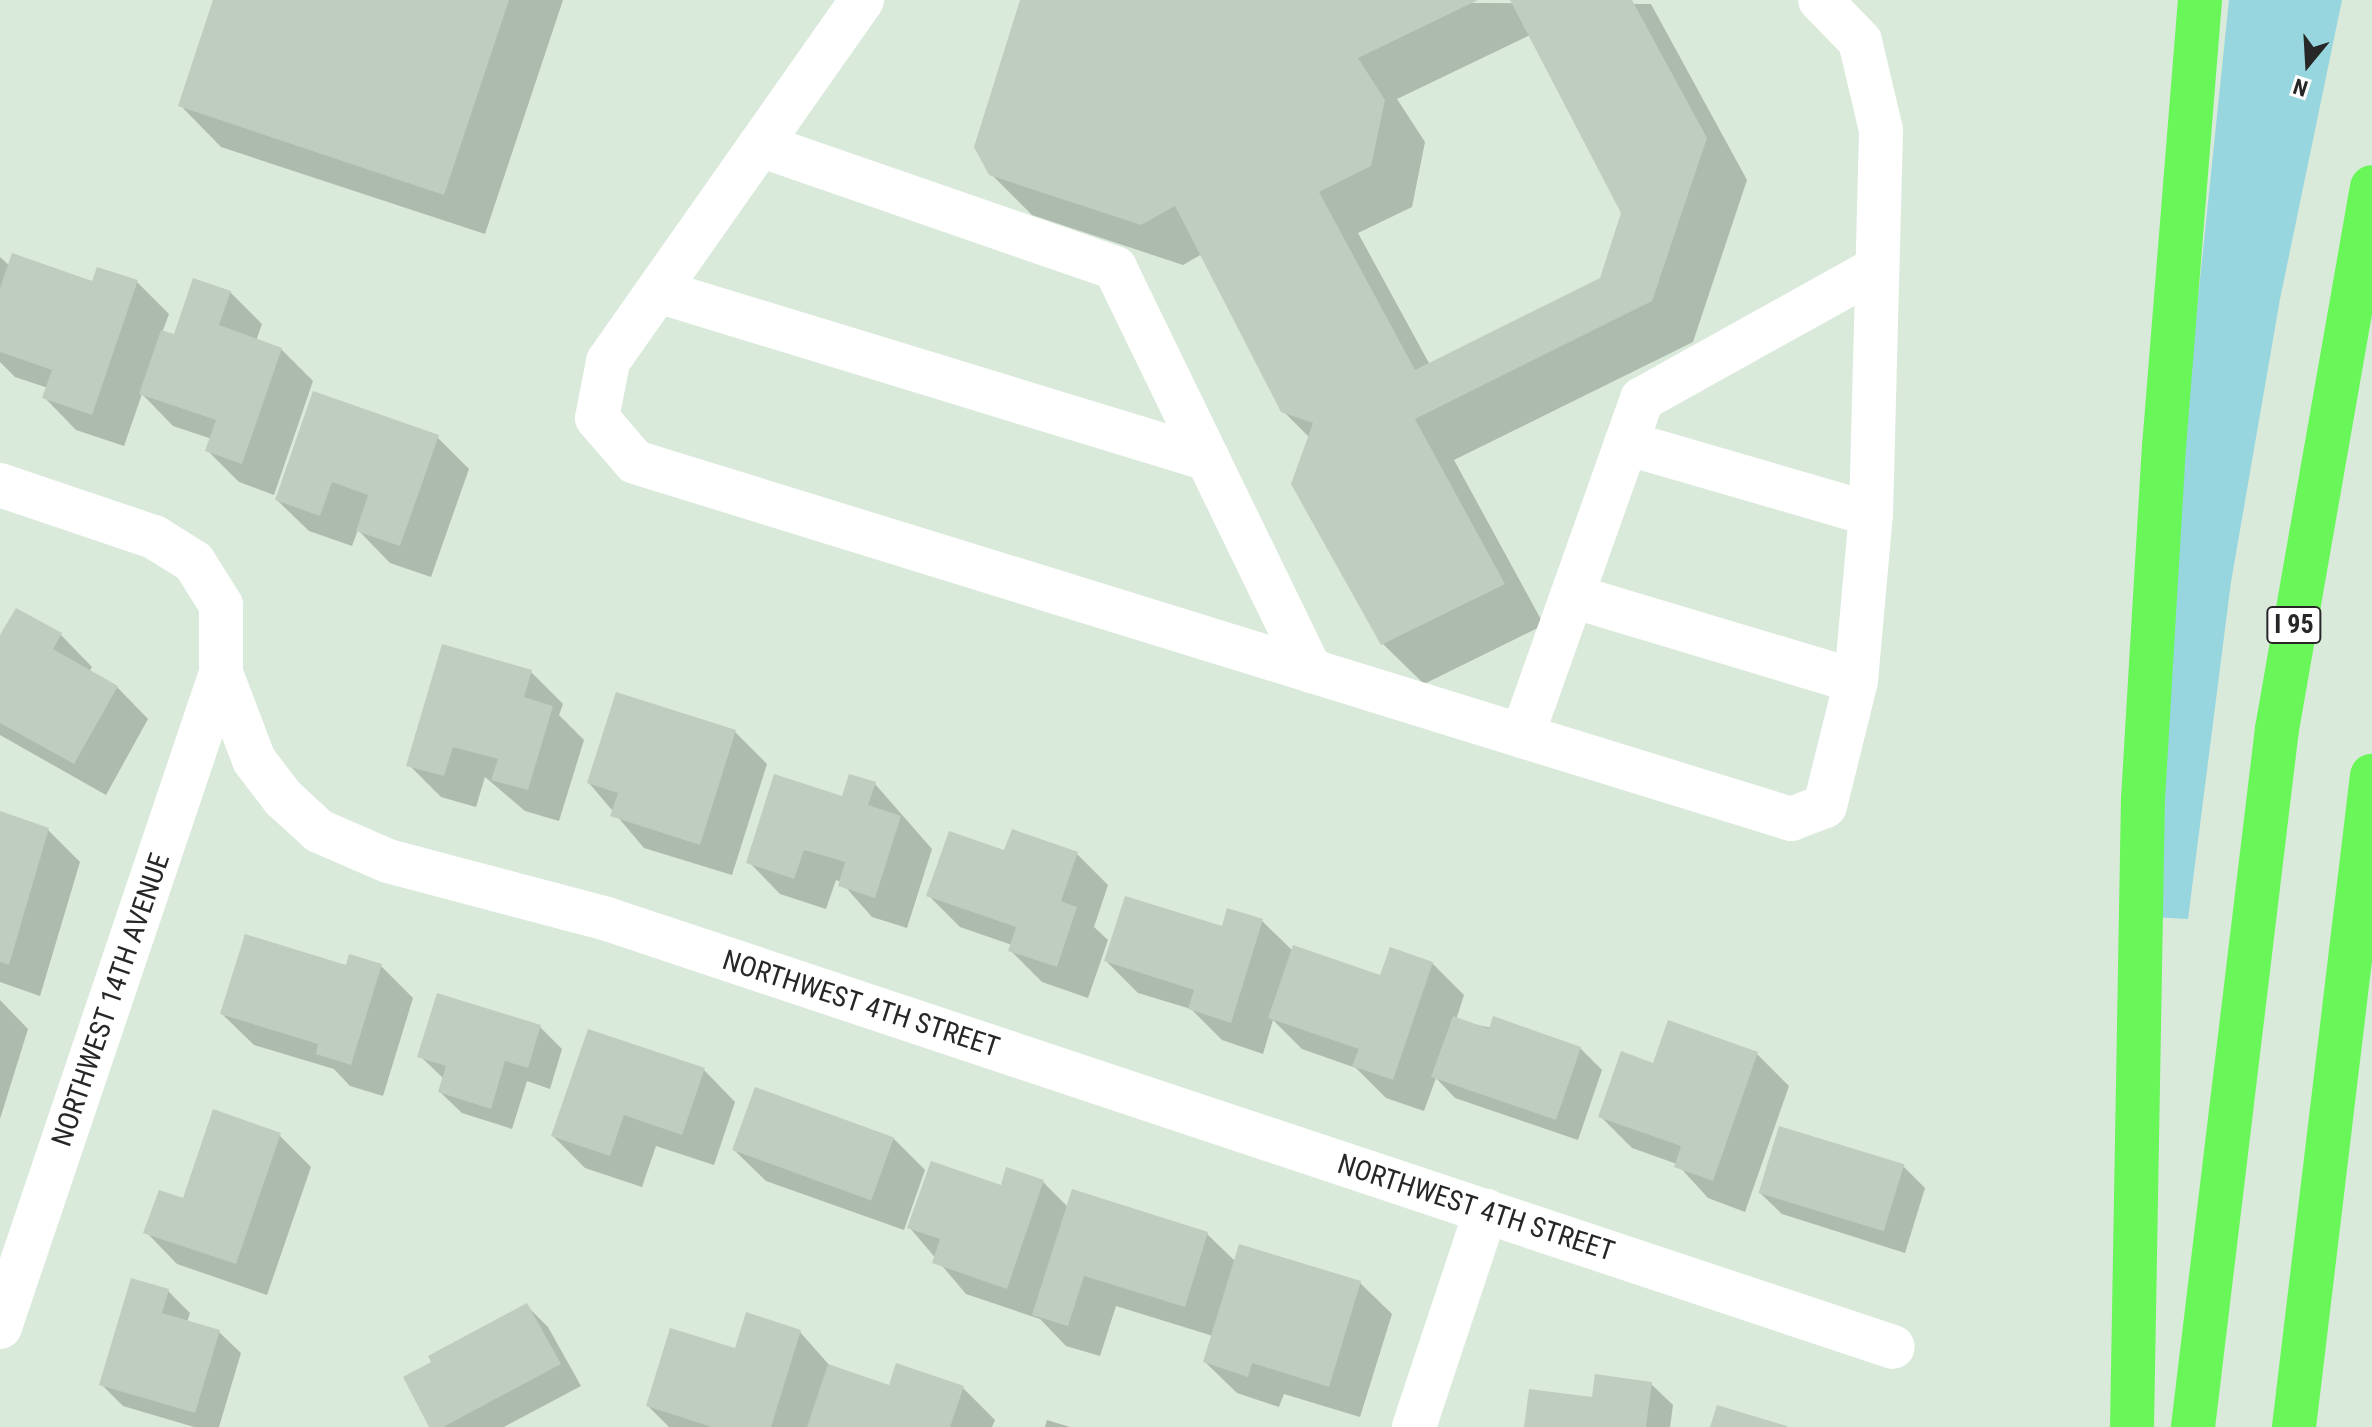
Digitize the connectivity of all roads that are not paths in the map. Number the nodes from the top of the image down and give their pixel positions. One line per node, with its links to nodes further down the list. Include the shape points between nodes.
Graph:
1 (862, 0): 4 (street)
2 (1820, 0): 6 (street, via 1860,41 1881,130)
3 (2200, 0): 23 (highway, via 2164,447 2143,799)
4 (760, 145): 7 (street); 9 (street, via 1115,268)
5 (2372, 187): 24 (highway, I 95, via 2277,729)
6 (1877, 268): 8 (street, via 1642,399); 11 (street)
7 (658, 291): 9 (street); 13 (street, via 608,362 597,418 635,462)
8 (1626, 443): 11 (street); 12 (street)
9 (1208, 459): 13 (street)
10 (0, 485): 14 (street, NORTHWEST 4TH STREET, via 154,537 194,562 221,605)
11 (1871, 514): 15 (street)
12 (1572, 596): 15 (street); 16 (street)
13 (1311, 671): 16 (street)
14 (221, 673): 18 (street, NORTHWEST 4TH STREET, via 254,760 283,798 319,831 388,861 607,919); 19 (street, NORTHWEST 14TH AVENUE)
15 (1856, 681): 16 (street, via 1825,806 1791,819)
16 (1522, 736)
17 (2372, 776): 25 (highway)
18 (1486, 1211): 21 (street, NORTHWEST 4TH STREET); 22 (street)
19 (14, 1237): 20 (street, NORTHWEST 14TH AVENUE)
20 (0, 1327)
21 (1893, 1347)
22 (1414, 1427)
23 (2132, 1427)
24 (2193, 1427)
25 (2294, 1427)

